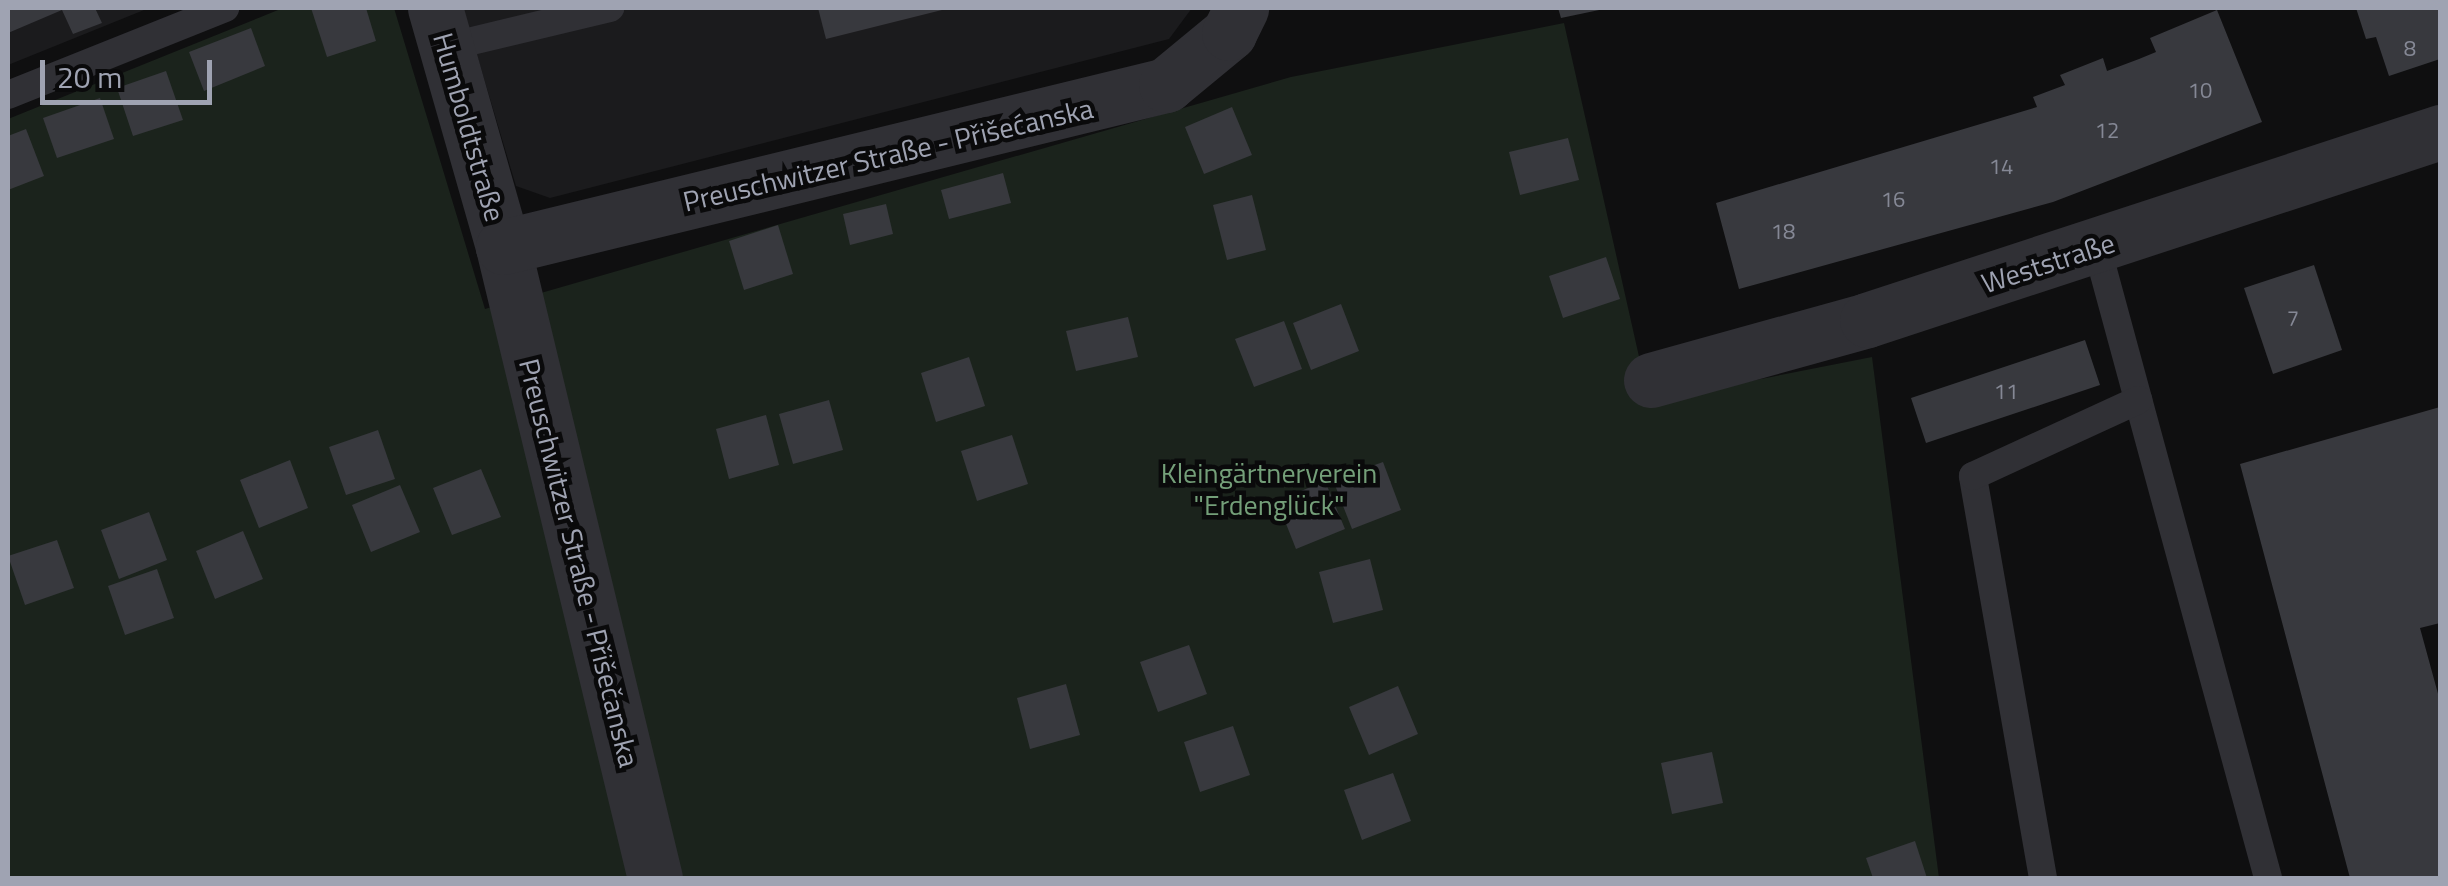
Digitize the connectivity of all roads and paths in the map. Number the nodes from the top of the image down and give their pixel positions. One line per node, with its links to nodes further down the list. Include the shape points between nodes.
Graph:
1 (225, 8): 5 (lane)
2 (610, 8): 4 (lane)
3 (1242, 8): 7 (street, Preuschwitzer Straße - Přišećanska, via 1229,33 1166,85)
4 (441, 28): 7 (street, Humboldtstraße)
5 (8, 94)
6 (2440, 132): 8 (street, Weststraße)
7 (503, 247): 11 (street, Preuschwitzer Straße - Přišečanska)
8 (2096, 248): 9 (street, Weststraße); 10 (lane)
9 (1651, 380)
10 (2138, 400): 12 (lane, via 1973,476); 13 (lane)
11 (655, 878)
12 (2042, 878)
13 (2268, 878)

